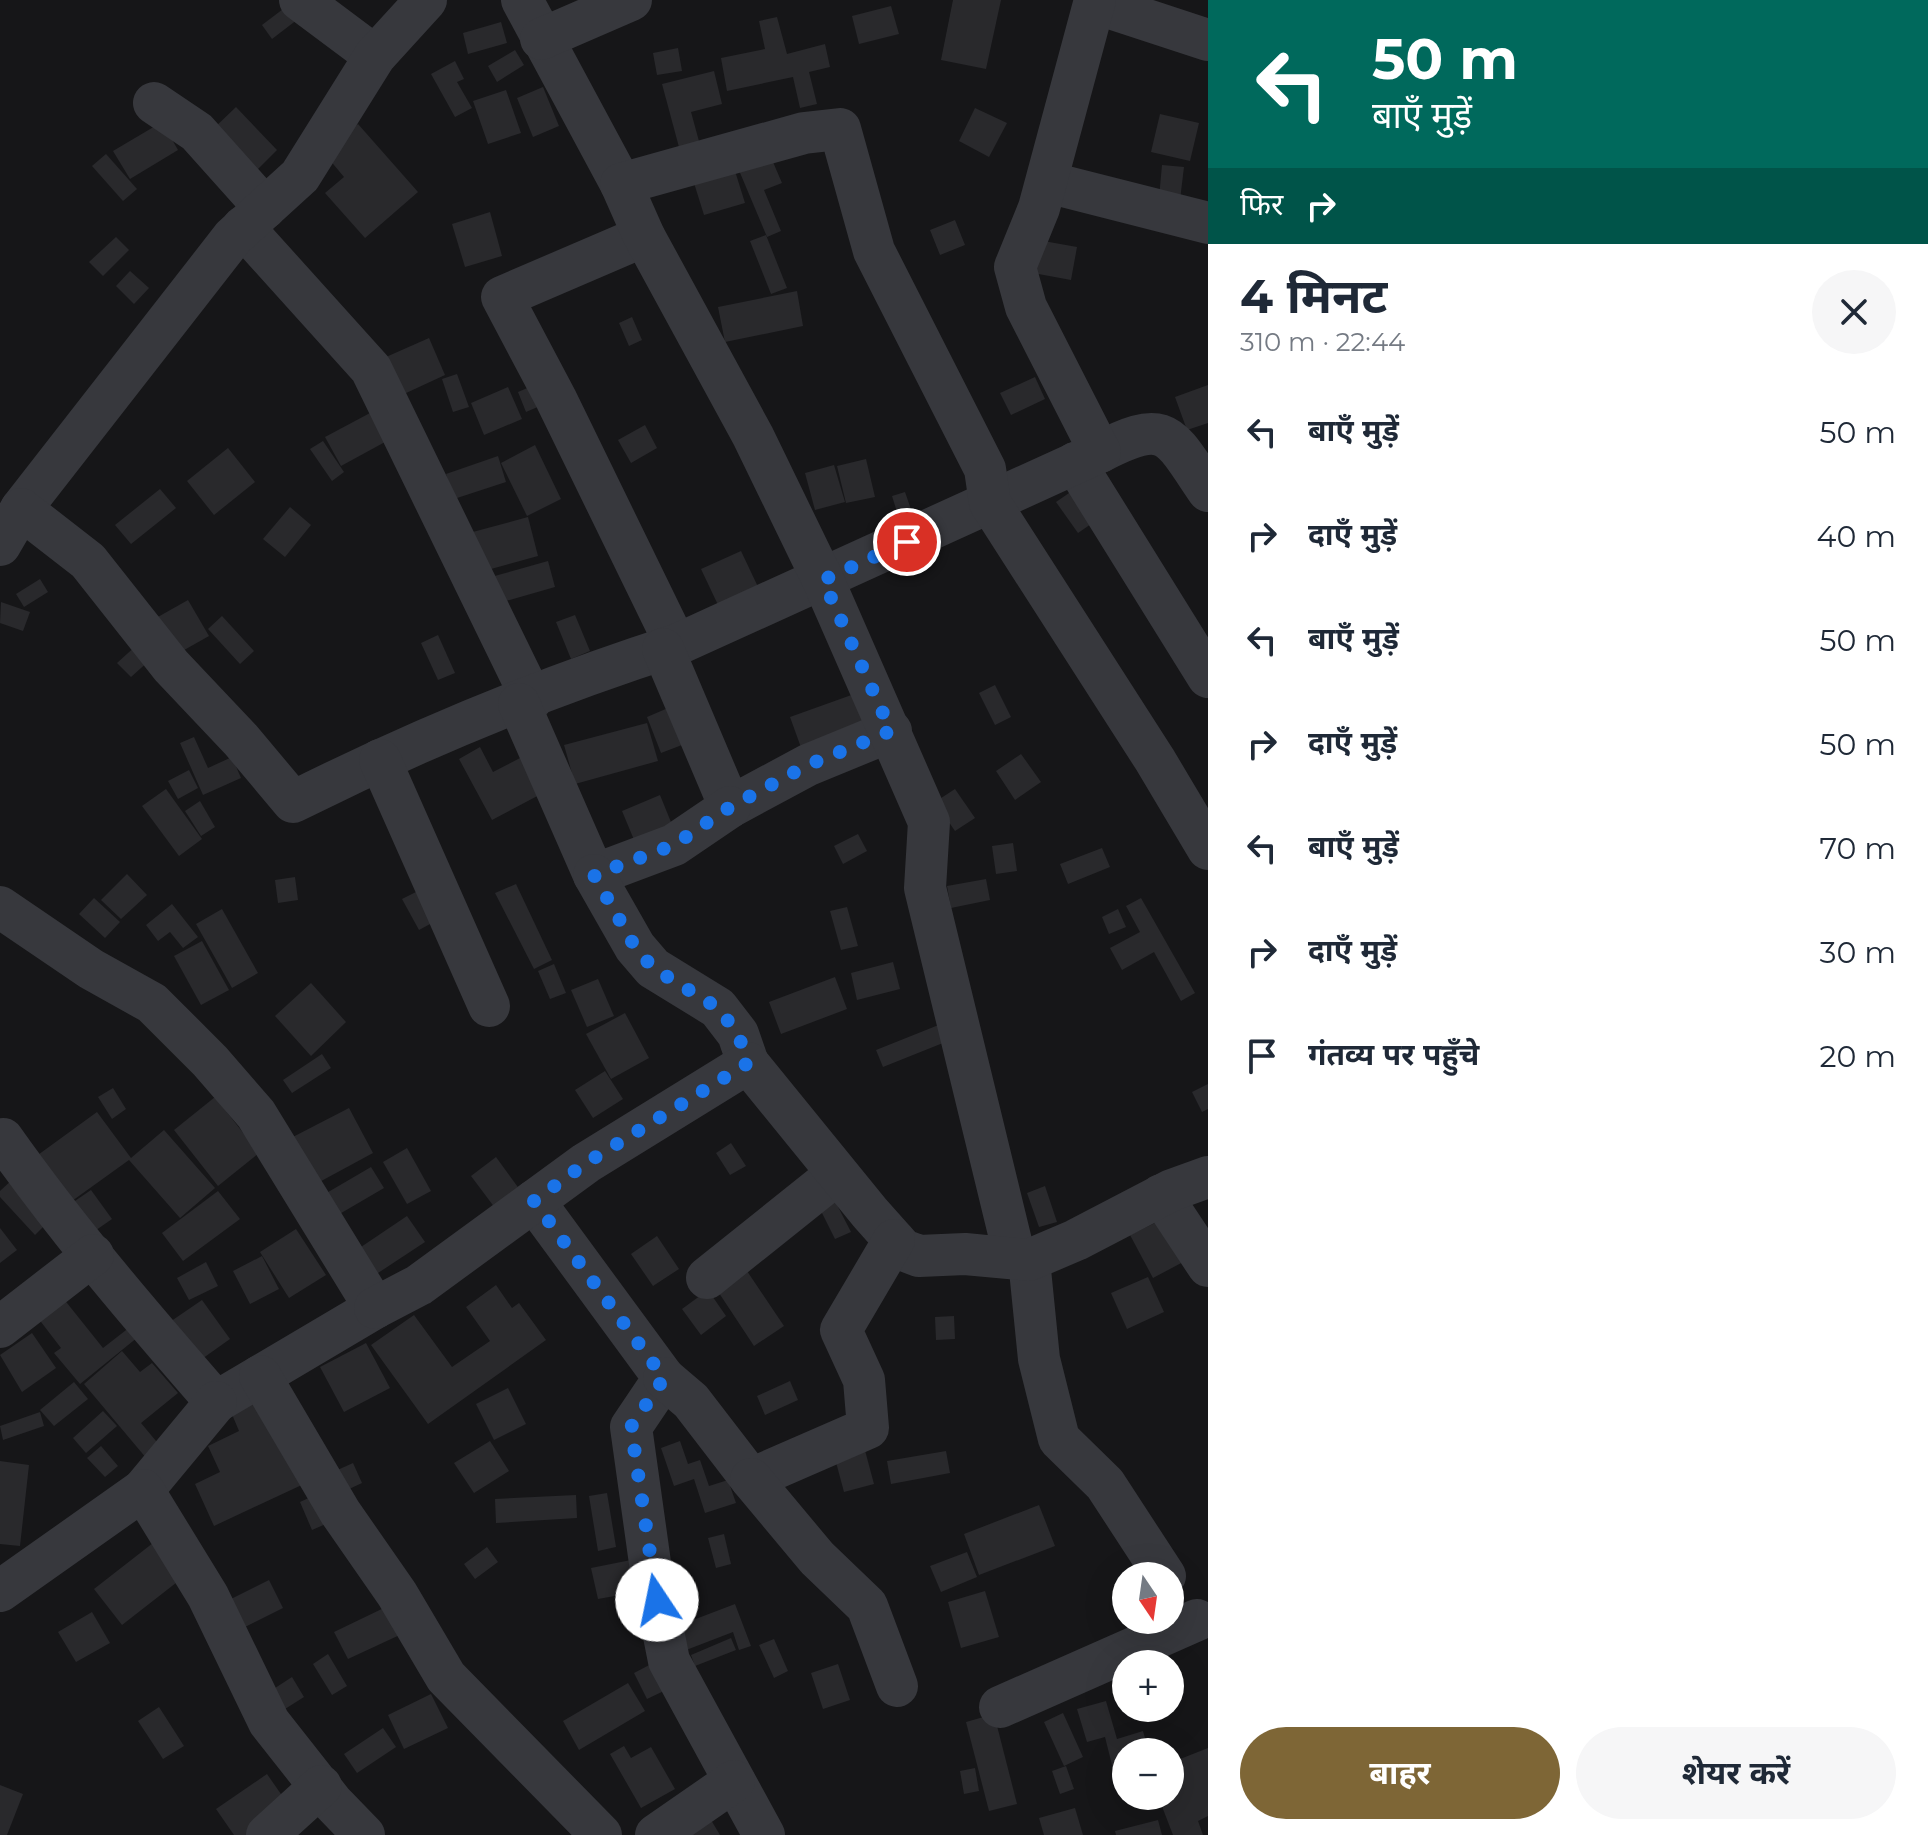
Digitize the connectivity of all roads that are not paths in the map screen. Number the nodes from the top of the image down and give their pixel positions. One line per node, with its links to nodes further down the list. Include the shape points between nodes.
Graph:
1 (300, 0): 8 (street)
2 (426, 0): 8 (street)
3 (522, 0): 6 (street)
4 (631, 0): 6 (street)
5 (1095, 2): 7 (street); 10 (street)
6 (541, 39): 11 (street)
7 (1208, 40)
8 (375, 56): 12 (street, via 300,176)
9 (154, 103): 12 (street, via 197,132)
10 (1047, 182): 13 (street); 15 (street, via 1015,267)
11 (621, 184): 14 (street); 17 (street, via 804,133 840,129 874,251 985,469)
12 (254, 218): 18 (street); 23 (street, via 371,369)
13 (1208, 223)
14 (644, 236): 20 (street, via 753,436); 21 (street, via 502,297 556,399)
15 (1087, 458): 16 (street, via 1137,433 1161,433 1175,443); 17 (street); 22 (street)
16 (1208, 491)
17 (990, 503): 20 (street); 27 (street)
18 (21, 509): 19 (street); 25 (street, via 88,561 171,666 293,802)
19 (0, 545)
20 (823, 580): 21 (street); 24 (street)
21 (670, 647): 23 (street); 26 (street)
22 (1208, 677)
23 (526, 702): 25 (street); 28 (street)
24 (891, 731): 26 (street, via 808,765); 39 (street, via 929,822 925,888)
25 (380, 760): 30 (street)
26 (730, 807): 28 (street, via 674,845)
27 (1208, 849)
28 (594, 875): 31 (street, via 635,947 653,968 718,1008 738,1034)
29 (0, 907): 42 (street, via 152,1003 210,1061 256,1114)
30 (489, 1006)
31 (748, 1063): 33 (street); 36 (street)
32 (0, 1141): 38 (street)
33 (837, 1174): 37 (street); 41 (street)
34 (1208, 1177): 35 (street)
35 (1161, 1195): 39 (street, via 1076,1240); 40 (street)
36 (534, 1201): 42 (street, via 419,1285); 45 (street)
37 (894, 1240): 39 (street, via 919,1256); 47 (street, via 841,1330 864,1380 868,1428)
38 (93, 1255): 43 (street); 46 (street)
39 (1022, 1259): 49 (street, via 1059,1439 1105,1484)
40 (1208, 1266)
41 (707, 1278)
42 (375, 1308): 44 (street)
43 (0, 1327)
44 (260, 1376): 46 (street); 59 (street, via 446,1677)
45 (664, 1378): 47 (street, via 691,1401); 55 (street, via 631,1427 651,1570 669,1661)
46 (216, 1402): 48 (street)
47 (751, 1479): 53 (street, via 817,1558 867,1606)
48 (143, 1490): 50 (street); 56 (street, via 208,1596 269,1722)
49 (1156, 1562)
50 (10, 1573)
51 (1184, 1602): 52 (street)
52 (1203, 1628): 54 (street)
53 (897, 1686)
54 (1000, 1707)
55 (734, 1781): 60 (street); 61 (street)
56 (321, 1786): 57 (street); 58 (street)
57 (267, 1835)
58 (364, 1835)
59 (601, 1835)
60 (656, 1835)
61 (764, 1835)

